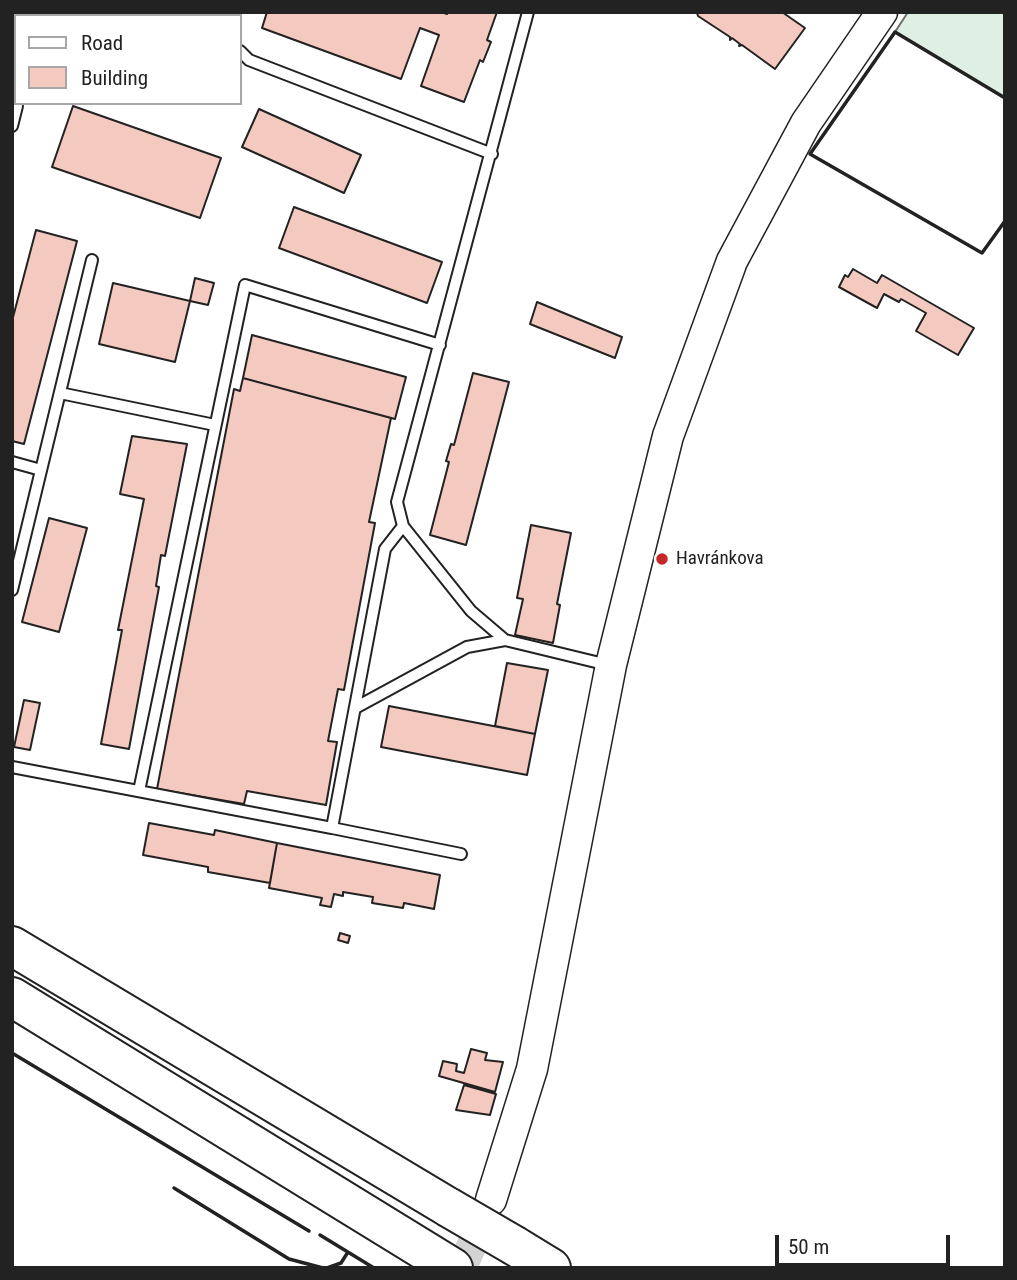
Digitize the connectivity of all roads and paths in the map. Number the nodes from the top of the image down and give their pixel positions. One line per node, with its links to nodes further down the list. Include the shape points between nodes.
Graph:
1 (528, 12): 6 (lane)
2 (881, 12): 16 (street, via 806,123 732,261 668,436)
3 (242, 53): 6 (lane, via 249,60)
4 (17, 106): 5 (lane)
5 (12, 126)
6 (492, 154): 8 (lane)
7 (92, 260): 9 (lane)
8 (440, 345): 10 (lane, via 245,285); 13 (lane, via 397,502)
9 (60, 393): 10 (lane); 12 (lane)
10 (215, 425): 19 (lane)
11 (12, 462): 12 (lane)
12 (41, 470): 14 (lane)
13 (403, 526): 15 (lane, via 471,611); 17 (lane, via 385,548)
14 (12, 590)
15 (505, 640): 16 (lane); 17 (lane, via 467,647)
16 (611, 665): 24 (street, via 532,1069)
17 (355, 708): 20 (lane)
18 (12, 766): 19 (lane)
19 (138, 791): 20 (lane)
20 (332, 828): 21 (lane)
21 (461, 854)
22 (12, 946): 26 (highway, bridge)
23 (12, 997): 25 (highway)
24 (491, 1200)
25 (439, 1259)
26 (551, 1268)

